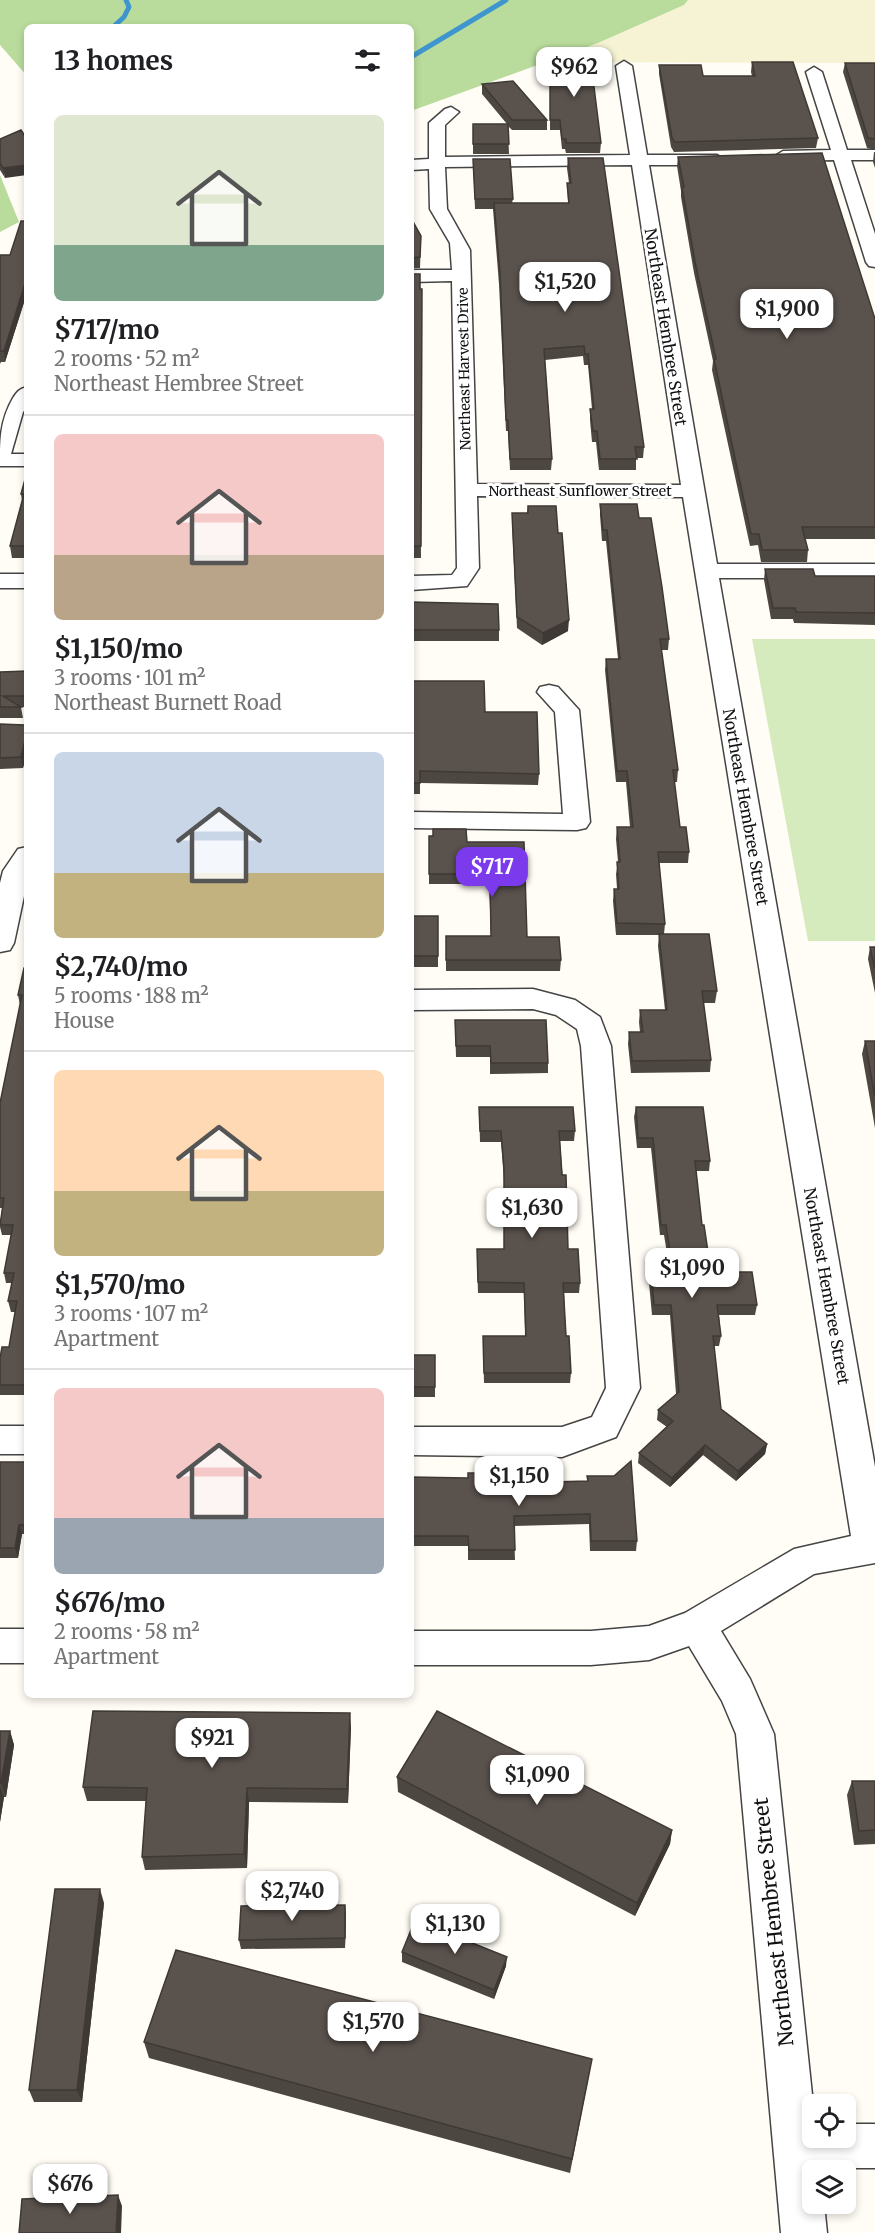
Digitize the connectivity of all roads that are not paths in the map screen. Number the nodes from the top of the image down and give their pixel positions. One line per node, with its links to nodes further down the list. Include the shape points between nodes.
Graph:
1 (624, 66): 8 (street, Northeast Hembree Street)
2 (814, 72): 4 (street)
3 (451, 112): 9 (street, Northeast Harvest Drive, via 437,123)
4 (841, 154): 5 (street); 6 (street); 11 (street)
5 (875, 155)
6 (771, 156)
7 (732, 159): 8 (street)
8 (639, 160): 9 (street); 18 (street, Northeast Hembree Street)
9 (437, 162): 10 (street); 13 (street, Northeast Harvest Drive, via 438,210 459,240)
10 (414, 165)
11 (875, 262)
12 (414, 276): 13 (street)
13 (462, 276): 17 (street, Northeast Harvest Drive)
14 (24, 397): 15 (street, via 13,412)
15 (0, 459): 16 (street)
16 (24, 460)
17 (467, 490): 18 (street, Northeast Sunflower Street); 23 (street, Northeast Harvest Drive, via 468,568 459,580)
18 (693, 491): 19 (street, Northeast Hembree Street)
19 (707, 571): 20 (street); 32 (street, Northeast Hembree Street)
20 (875, 571)
21 (0, 581): 22 (street)
22 (24, 581)
23 (414, 583)
24 (549, 692): 25 (street, via 567,710 577,822)
25 (414, 820)
26 (24, 859): 27 (street, via 16,871)
27 (0, 943)
28 (414, 1000): 31 (street, via 533,999 565,1007 590,1024 596,1046 623,1388 604,1427 562,1442)
29 (0, 1440): 30 (street)
30 (24, 1440)
31 (414, 1441)
32 (873, 1547): 33 (street, via 807,1560)
33 (696, 1626): 36 (street, via 649,1643 591,1648); 37 (street, Northeast Hembree Street, via 737,1691 754,1734)
34 (0, 1646): 35 (street)
35 (24, 1646)
36 (414, 1648)
37 (795, 2146): 38 (street); 39 (street, Northeast Hembree Street)
38 (875, 2146)
39 (804, 2233)

